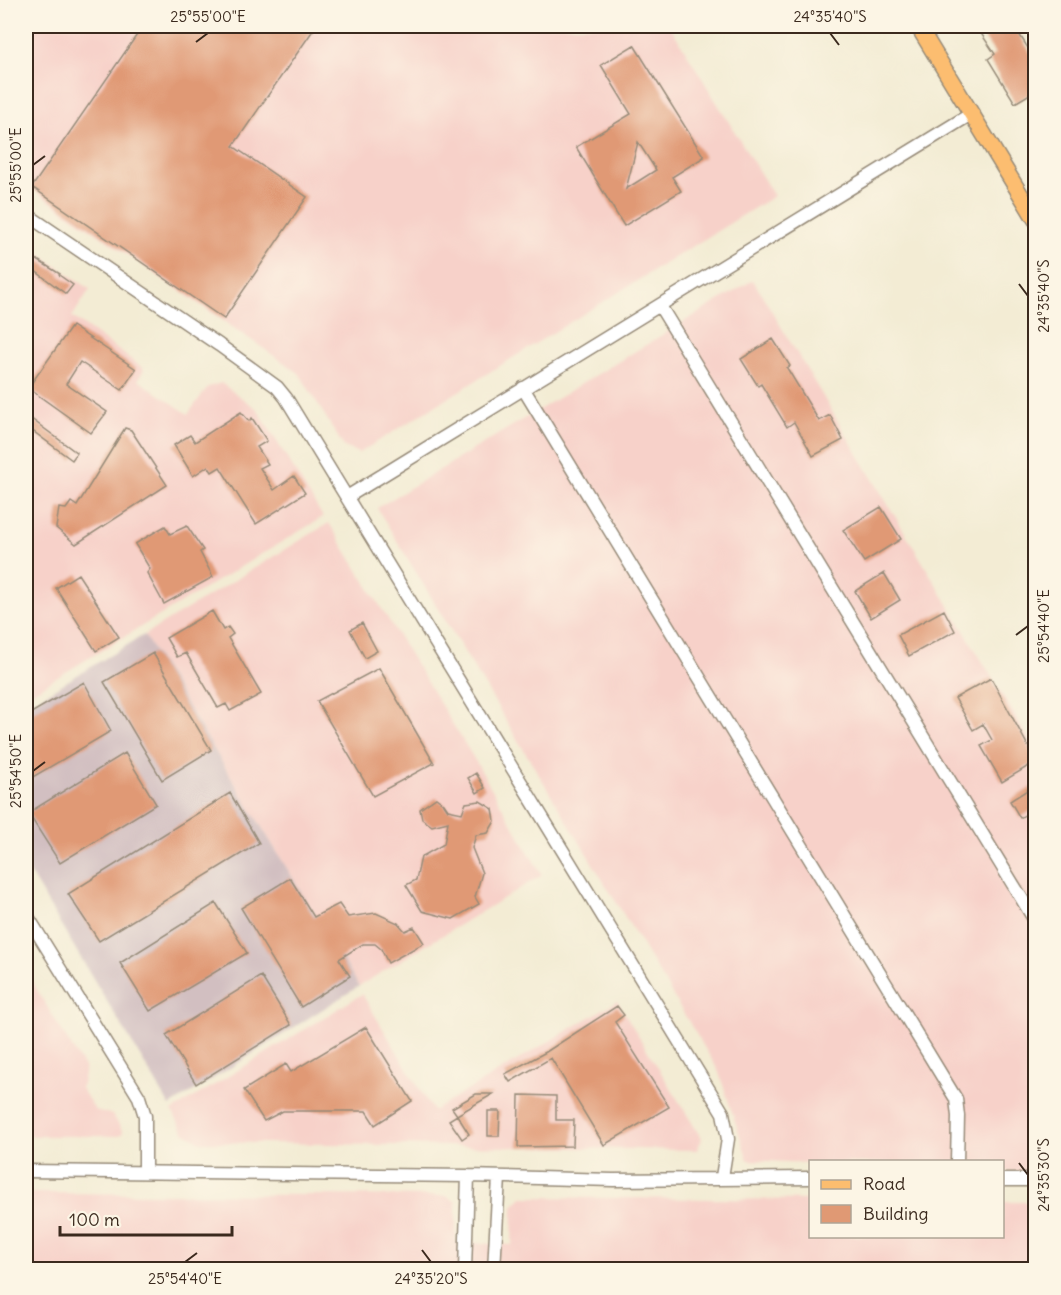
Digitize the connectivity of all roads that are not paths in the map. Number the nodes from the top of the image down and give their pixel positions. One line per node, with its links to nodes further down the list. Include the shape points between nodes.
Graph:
1 (918, 26): 2 (main road)
2 (971, 114): 4 (main road); 5 (street)
3 (26, 214): 7 (street, via 277,387)
4 (1035, 220)
5 (660, 306): 6 (street); 9 (street)
6 (523, 388): 7 (street); 10 (street, via 956,1099)
7 (347, 497): 15 (street, via 723,1113 728,1139)
8 (26, 914): 12 (street, via 139,1097 145,1116)
9 (1035, 922)
10 (957, 1160)
11 (26, 1171): 12 (street)
12 (145, 1173): 13 (street)
13 (468, 1176): 14 (street); 19 (street)
14 (499, 1177): 15 (street); 20 (street)
15 (722, 1177): 16 (street)
16 (809, 1178)
17 (1004, 1180): 18 (street)
18 (1035, 1180)
19 (465, 1269)
20 (494, 1269)

